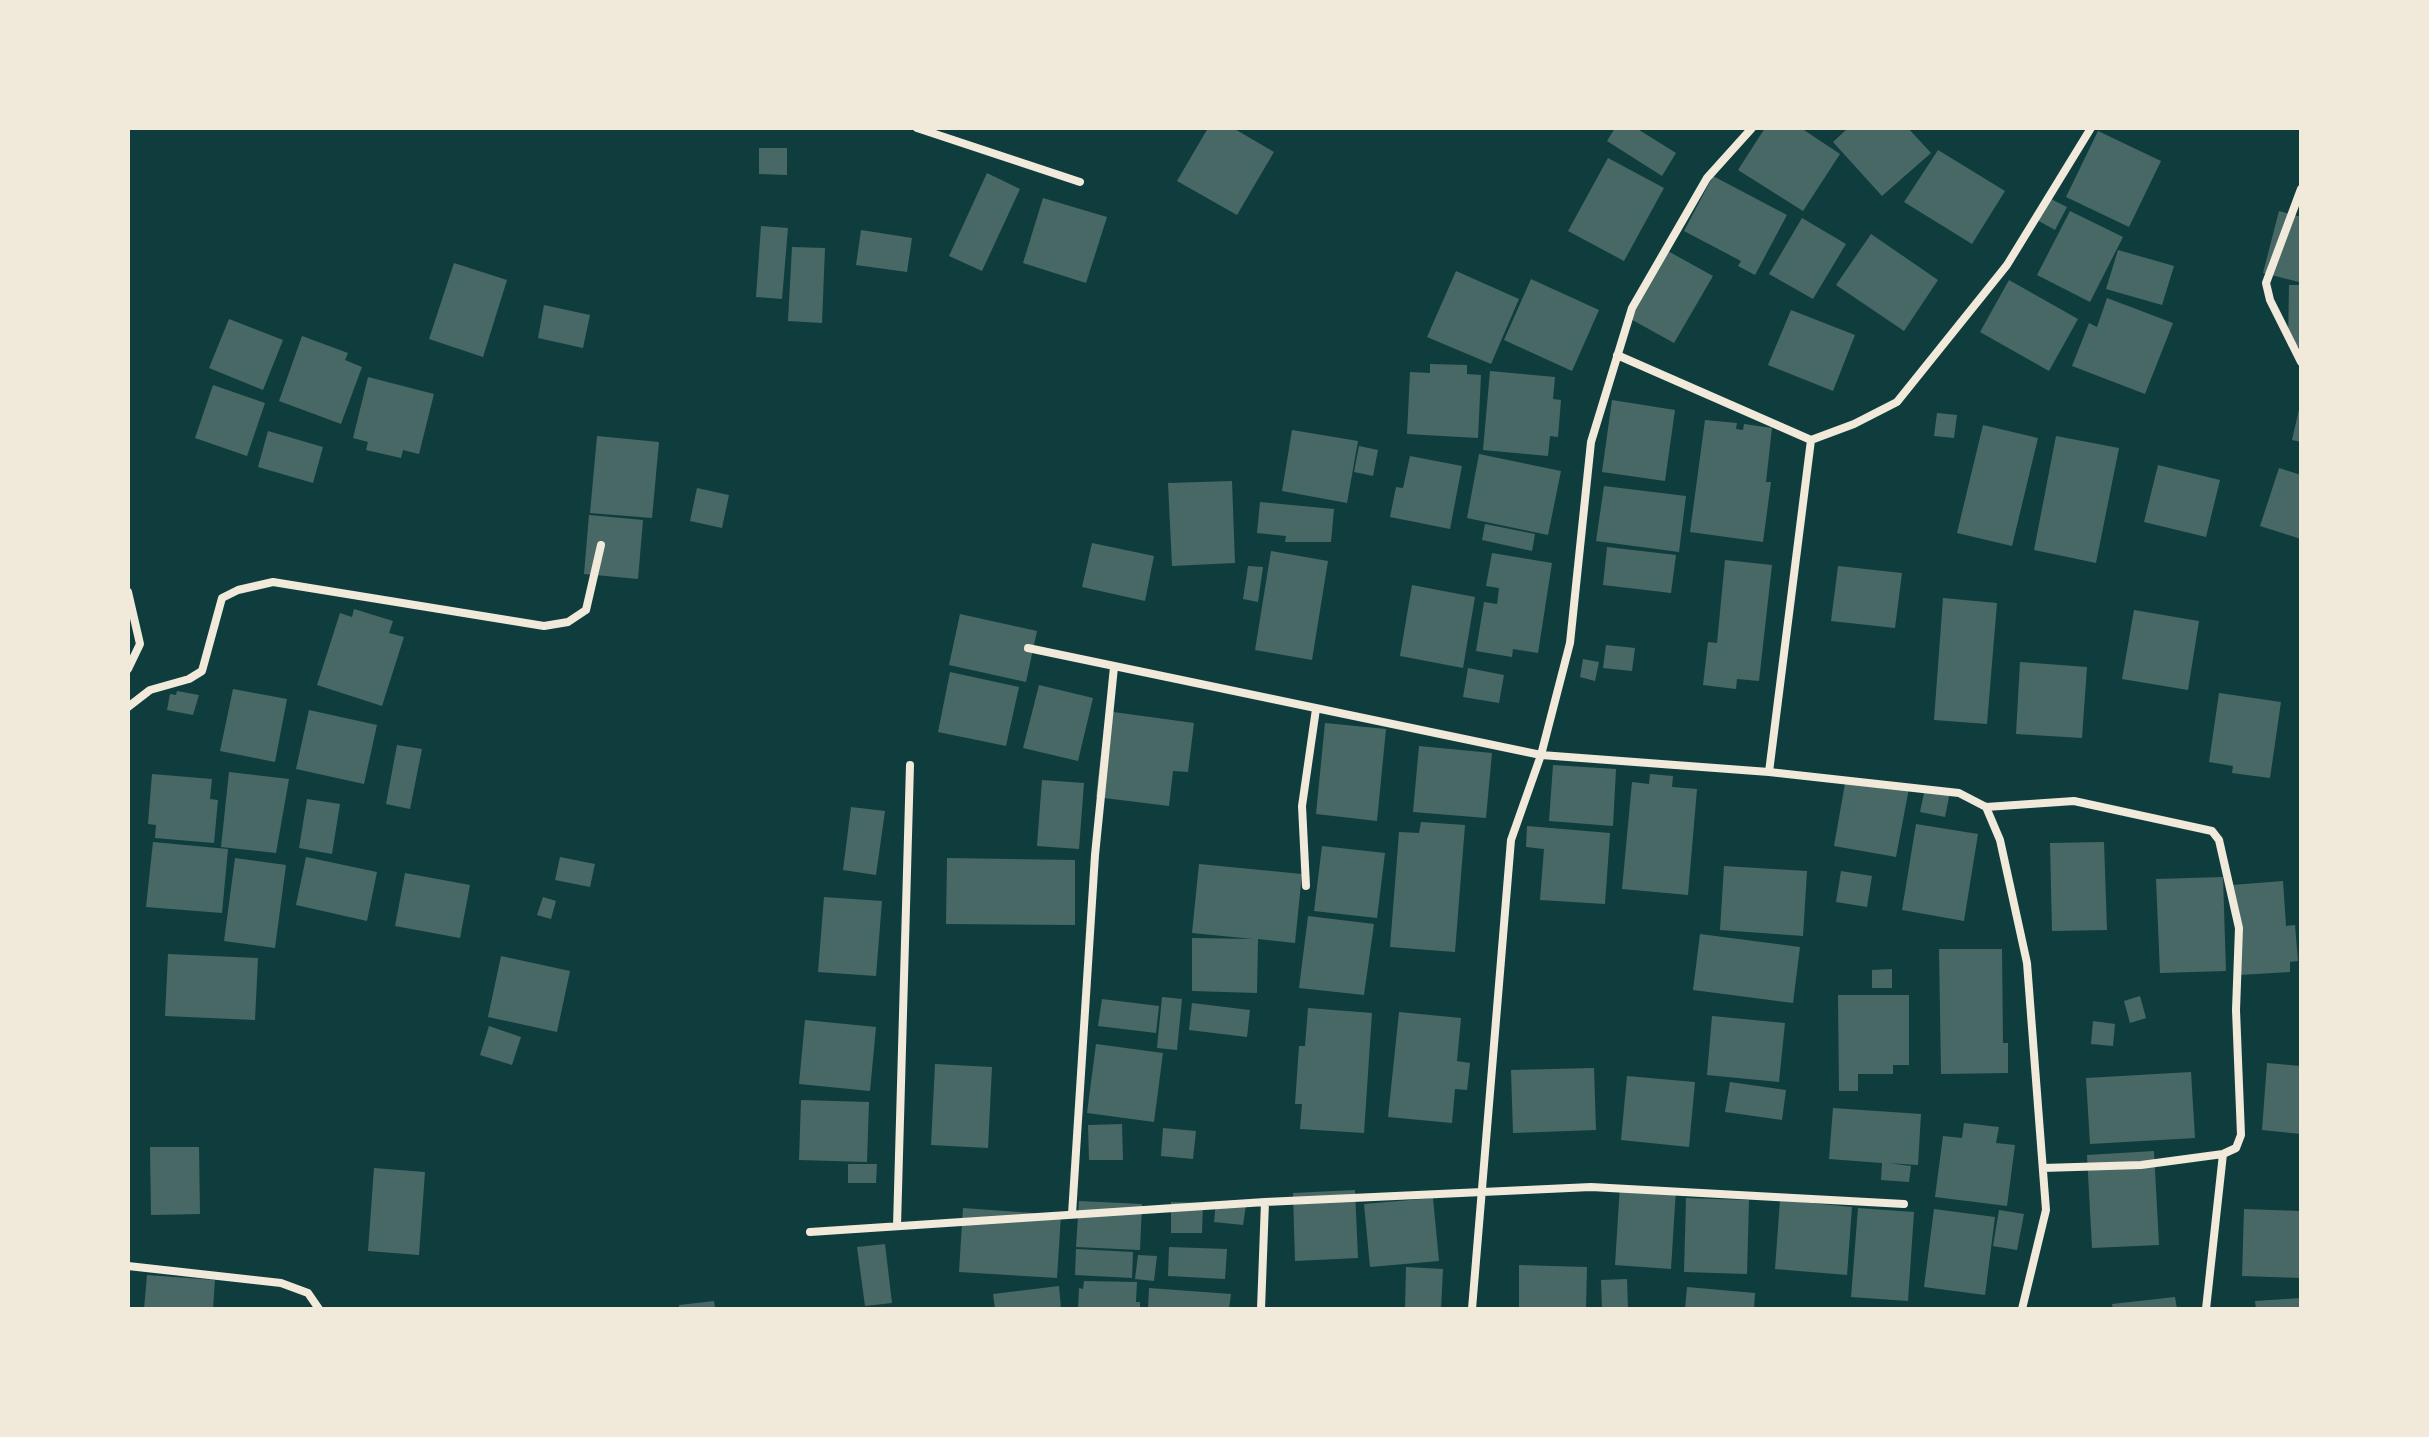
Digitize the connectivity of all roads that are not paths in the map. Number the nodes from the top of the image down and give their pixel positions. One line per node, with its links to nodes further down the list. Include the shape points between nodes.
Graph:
1 (917, 128): 4 (street)
2 (1752, 128): 6 (street, via 1707,178 1632,308)
3 (2091, 128): 8 (street, via 2007,265 1897,402)
4 (1080, 182)
5 (2301, 189): 7 (street, via 2266,283)
6 (1617, 355): 8 (street); 16 (street, via 1591,442 1570,643)
7 (2301, 362)
8 (1811, 440): 18 (street)
9 (601, 545): 14 (street, via 586,610 568,622 544,626 273,582 238,590 222,598 202,671 150,690)
10 (128, 592): 13 (street, via 140,644)
11 (1028, 648): 12 (street)
12 (1114, 667): 15 (street); 26 (street, via 1095,855)
13 (128, 669)
14 (128, 707)
15 (1316, 709): 16 (street); 20 (street, via 1302,806)
16 (1541, 755): 18 (street); 23 (street, via 1511,840)
17 (910, 765): 27 (street)
18 (1769, 772): 19 (street, via 1959,793)
19 (1986, 807): 21 (street, via 2074,801 2217,835 2239,928 2241,1135 2236,1148); 22 (street, via 2000,840 2027,963)
20 (1306, 886)
21 (2223, 1154): 22 (street, via 2141,1165); 34 (street)
22 (2043, 1168): 33 (street, via 2046,1210)
23 (1481, 1191): 24 (street); 25 (street, via 1591,1187); 32 (street)
24 (1265, 1202): 26 (street); 31 (street)
25 (1904, 1204)
26 (1072, 1214): 27 (street)
27 (897, 1226): 28 (street)
28 (810, 1232)
29 (128, 1266): 30 (street, via 281,1283 308,1293)
30 (319, 1309)
31 (1261, 1309)
32 (1472, 1309)
33 (2022, 1309)
34 (2206, 1309)

